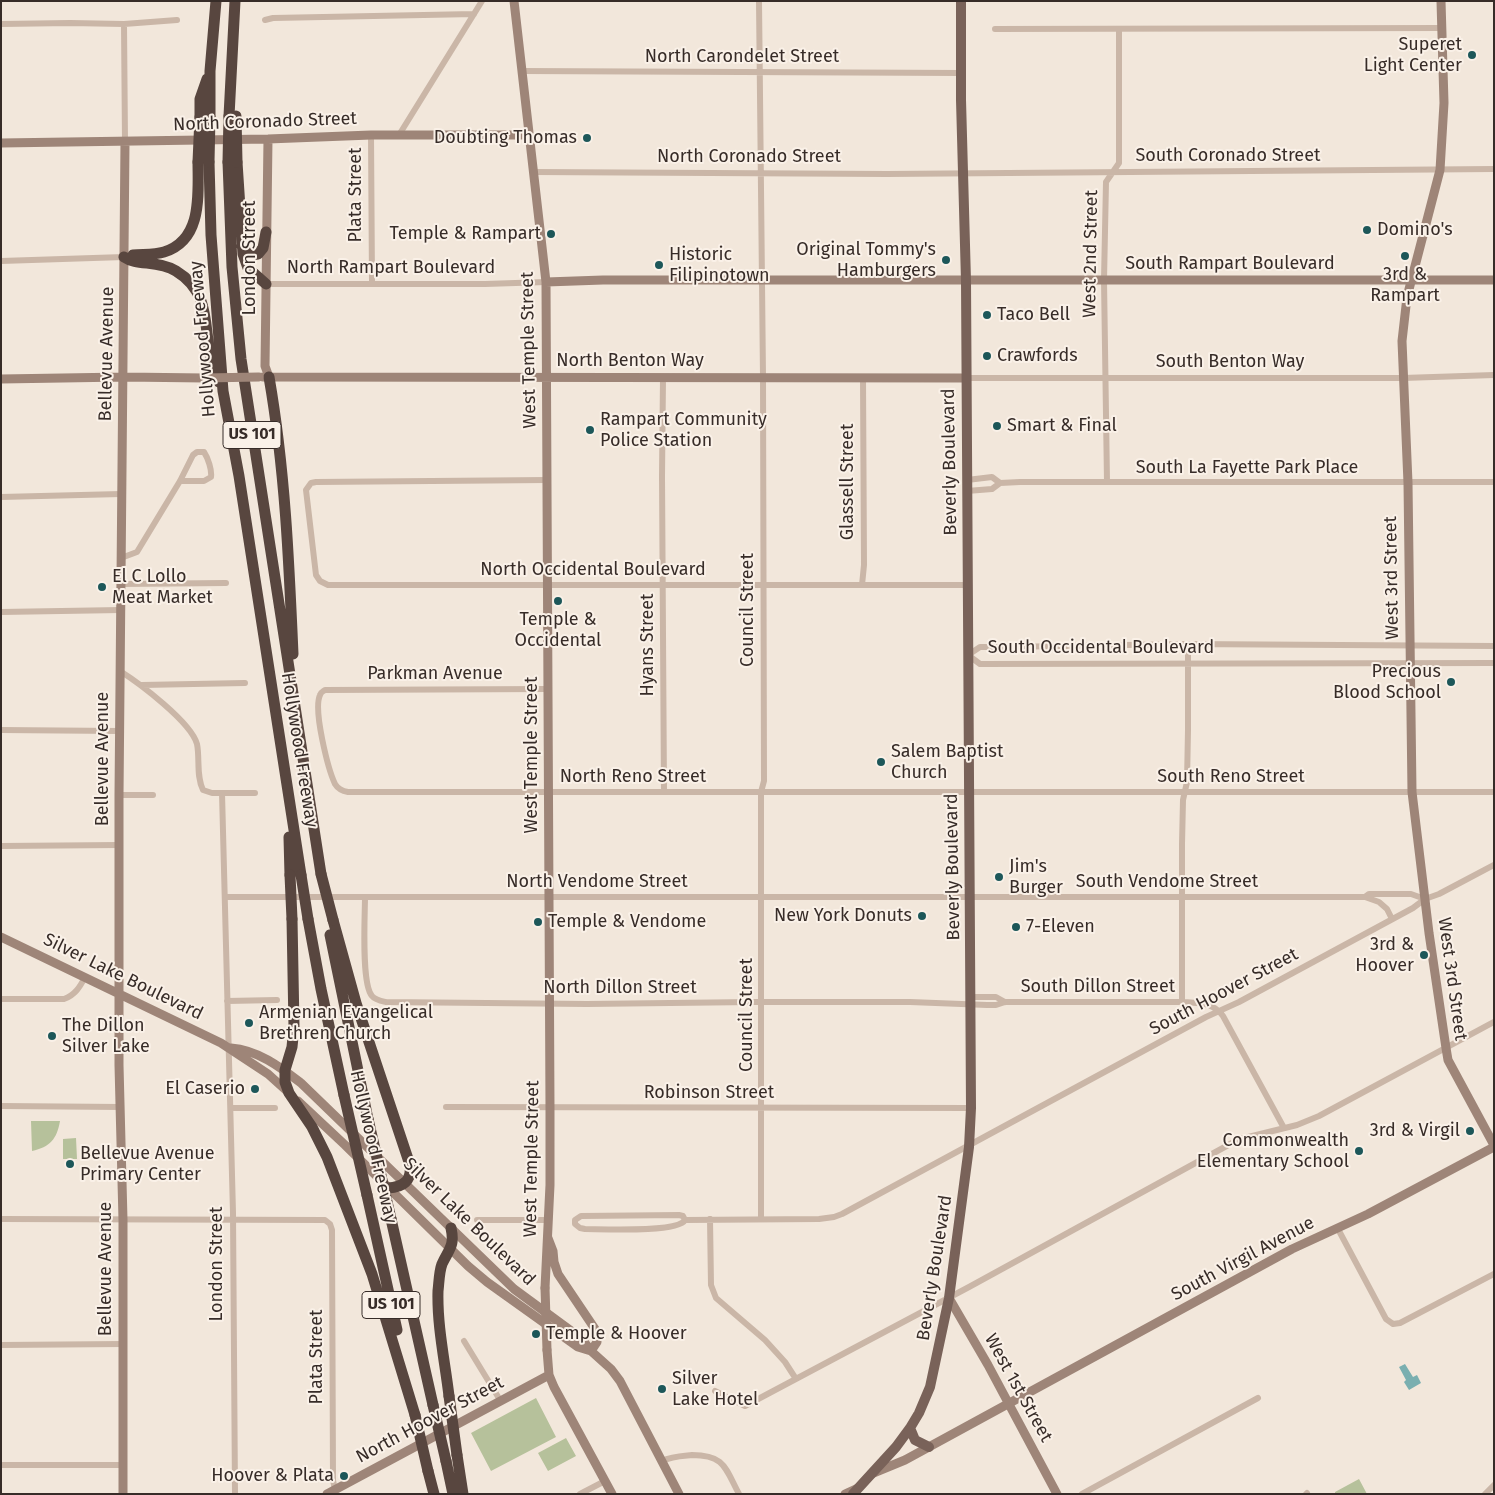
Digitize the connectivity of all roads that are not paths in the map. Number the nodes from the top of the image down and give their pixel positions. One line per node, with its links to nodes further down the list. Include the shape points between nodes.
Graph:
1 (216, 1): 25 (highway, Hollywood Freeway / US 101, bridge)
2 (235, 1): 26 (highway, bridge)
3 (482, 1): 8 (street)
4 (514, 1): 16 (main road, West Temple Street)
5 (760, 1): 18 (street, Council Street)
6 (962, 1): 17 (main road, Beverly Boulevard)
7 (1441, 1): 13 (main road, West 3rd Street)
8 (474, 14): 10 (street); 20 (street)
9 (177, 20): 12 (street)
10 (265, 20)
11 (1, 24): 12 (street)
12 (124, 24): 23 (street, Bellevue Avenue)
13 (1442, 28): 14 (street); 27 (main road, West 3rd Street, via 1444,103)
14 (1119, 29): 15 (street); 30 (street, West 2nd Street, via 1119,163)
15 (995, 30)
16 (522, 72): 18 (street, North Carondelet Street); 21 (main road, West Temple Street)
17 (961, 72): 18 (street, North Carondelet Street); 32 (main road, Beverly Boulevard)
18 (760, 73): 31 (street, Council Street)
19 (371, 135): 20 (main road, North Coronado Street); 22 (main road, North Coronado Street); 44 (street, Plata Street)
20 (399, 135): 21 (main road, North Coronado Street)
21 (529, 135): 29 (main road, West Temple Street)
22 (268, 139): 23 (main road, North Coronado Street); 33 (main road, London Street)
23 (125, 142): 24 (main road, North Coronado Street); 35 (main road, Bellevue Avenue)
24 (1, 143)
25 (204, 162): 35 (highway, via 196,216 190,233 164,252); 56 (highway, Hollywood Freeway / US 101)
26 (233, 162): 34 (highway); 89 (highway, Hollywood Freeway / US 101, via 232,267 241,359)
27 (1440, 170): 28 (street, South Coronado Street); 30 (street, South Coronado Street); 37 (main road, West 3rd Street)
28 (1494, 170)
29 (534, 172): 31 (street, North Coronado Street); 42 (main road, West Temple Street)
30 (1113, 172): 32 (street, South Coronado Street); 39 (street, West 2nd Street, via 1106,182)
31 (760, 173): 32 (street, North Coronado Street); 38 (street, Council Street)
32 (963, 173): 41 (main road, Beverly Boulevard)
33 (266, 232): 34 (highway, via 263,248 258,254 251,255); 43 (main road, London Street)
34 (242, 246): 43 (highway, via 248,268)
35 (124, 257): 36 (street); 46 (main road, Bellevue Avenue); 56 (highway, via 130,261 166,266 182,275 195,289 204,310 213,368)
36 (1, 261)
37 (1411, 279): 39 (main road, South Rampart Boulevard); 40 (main road, South Rampart Boulevard); 54 (main road, West 3rd Street, via 1405,305)
38 (761, 280): 41 (main road, North Rampart Boulevard); 42 (main road, North Rampart Boulevard); 48 (street, Council Street)
39 (1104, 280): 41 (main road, South Rampart Boulevard); 53 (street, West 2nd Street)
40 (1494, 280)
41 (966, 281): 52 (main road, Beverly Boulevard)
42 (546, 282): 44 (street, North Rampart Boulevard); 49 (main road, West Temple Street)
43 (266, 284): 44 (street, North Rampart Boulevard); 47 (main road, London Street)
44 (372, 284)
45 (1494, 375): 54 (street, South Benton Way)
46 (124, 377): 47 (main road, North Benton Way, bridge); 55 (main road, North Benton Way); 65 (main road, Bellevue Avenue)
47 (264, 377): 49 (main road, North Benton Way); 89 (highway, via 279,434)
48 (763, 377): 50 (main road, North Benton Way); 51 (main road, North Benton Way); 71 (street, Council Street)
49 (547, 378): 50 (main road, North Benton Way); 57 (main road, West Temple Street)
50 (663, 378): 70 (street, Hyans Street)
51 (863, 378): 52 (main road, North Benton Way); 74 (street, Glassell Street)
52 (965, 378): 53 (street, South Benton Way); 58 (main road, Beverly Boulevard)
53 (1106, 378): 54 (street, South Benton Way); 60 (street, West 2nd Street)
54 (1403, 378): 63 (main road, West 3rd Street)
55 (1, 380)
56 (223, 391): 106 (highway, Hollywood Freeway / US 101, via 289,803)
57 (547, 480): 73 (main road, West Temple Street); 73 (street, North Occidental Boulevard, via 316,482 306,490 316,575 322,583)
58 (967, 480): 62 (street, South La Fayette Park Place, via 992,477); 64 (main road, Beverly Boulevard)
59 (180, 481): 59 (street, via 204,481 211,477 204,452 192,455); 67 (street, via 137,552)
60 (1107, 482): 62 (street, South La Fayette Park Place); 63 (street, South La Fayette Park Place)
61 (1494, 482): 63 (street, South La Fayette Park Place)
62 (1000, 483): 64 (street, South La Fayette Park Place, via 992,488)
63 (1408, 483): 78 (main road, West 3rd Street)
64 (968, 491): 72 (main road, Beverly Boulevard)
65 (121, 494): 66 (street); 67 (main road, Bellevue Avenue)
66 (1, 497)
67 (121, 558): 69 (main road, Bellevue Avenue)
68 (226, 583): 69 (street)
69 (120, 584): 75 (main road, Bellevue Avenue)
70 (662, 585): 71 (street, North Occidental Boulevard); 73 (street, North Occidental Boulevard); 94 (street, Hyans Street)
71 (763, 585): 74 (street, North Occidental Boulevard); 95 (street, Council Street, via 764,782)
72 (968, 585): 74 (street, North Occidental Boulevard); 80 (main road, Beverly Boulevard)
73 (548, 586): 87 (main road, West Temple Street)
74 (862, 586)
75 (120, 610): 76 (street); 84 (main road, Bellevue Avenue)
76 (1, 612)
77 (1188, 644): 78 (street, South Occidental Boulevard); 80 (street, South Occidental Boulevard, via 980,647); 81 (street)
78 (1409, 646): 79 (street, South Occidental Boulevard); 82 (main road, West 3rd Street)
79 (1494, 646)
80 (968, 655): 81 (street, South Occidental Boulevard, via 980,664); 92 (main road, Beverly Boulevard)
81 (1187, 663): 82 (street, South Occidental Boulevard); 96 (street)
82 (1409, 663): 83 (street, South Occidental Boulevard); 97 (main road, West 3rd Street)
83 (1494, 663)
84 (120, 671): 86 (street); 91 (main road, Bellevue Avenue)
85 (245, 683): 86 (street)
86 (142, 685): 101 (street, via 192,732 203,790)
87 (548, 689): 88 (street, Parkman Avenue, via 329,689); 93 (main road, West Temple Street)
88 (322, 692): 93 (street, North Reno Street, via 318,700 321,734 335,784 342,791)
89 (295, 706): 116 (highway, Hollywood Freeway / US 101, bridge)
90 (1, 730): 91 (street)
91 (120, 731): 100 (main road, Bellevue Avenue)
92 (968, 791): 95 (street, North Reno Street); 96 (street, South Reno Street); 113 (main road, Beverly Boulevard)
93 (549, 792): 94 (street, North Reno Street); 109 (main road, West Temple Street)
94 (664, 792): 95 (street, North Reno Street)
95 (761, 792): 110 (street, Council Street)
96 (1185, 792): 97 (street, South Reno Street); 111 (street)
97 (1412, 792): 98 (street, South Reno Street); 114 (main road, West 3rd Street)
98 (1494, 792)
99 (255, 793): 101 (street)
100 (119, 794): 102 (street); 103 (main road, Bellevue Avenue)
101 (222, 794): 107 (street, London Street)
102 (153, 795)
103 (119, 845): 104 (street); 119 (main road, Bellevue Avenue)
104 (1, 846)
105 (1494, 865): 114 (street, South Hoover Street)
106 (296, 875): 131 (highway, bridge, via 292,919 293,1038); 170 (highway, Hollywood Freeway / US 101, bridge)
107 (224, 897): 108 (street, North Vendome Street); 122 (street, London Street)
108 (365, 897): 109 (street, North Vendome Street); 126 (street, North Dillon Street, via 365,977 369,992 376,999 386,1002)
109 (549, 897): 110 (street, North Vendome Street); 126 (main road, West Temple Street)
110 (761, 897): 113 (street, North Vendome Street); 124 (street, Council Street)
111 (1182, 897): 112 (street, South Vendome Street); 113 (street, South Vendome Street); 125 (street)
112 (1365, 897): 114 (street, South Vendome Street, via 1370,894 1411,894); 115 (street, via 1379,902)
113 (970, 898): 123 (main road, Beverly Boulevard)
114 (1425, 899): 115 (street, South Hoover Street); 130 (main road, West 3rd Street)
115 (1392, 919): 127 (street, South Hoover Street)
116 (330, 920): 144 (highway, via 408,1157 411,1172); 184 (highway, Hollywood Freeway / US 101, bridge, via 368,1119)
117 (1, 937): 118 (main road, Silver Lake Boulevard)
118 (85, 977): 119 (main road, Silver Lake Boulevard); 120 (street, via 69,998)
119 (120, 994): 129 (main road, Silver Lake Boulevard); 134 (main road, Bellevue Avenue)
120 (1, 999)
121 (277, 1000): 122 (street)
122 (227, 1001): 129 (street, London Street)
123 (971, 1001): 124 (street, North Dillon Street); 125 (street, South Dillon Street, via 996,1005 1005,1002); 140 (main road, Beverly Boulevard)
124 (762, 1002): 126 (street, North Dillon Street); 139 (street, Council Street)
125 (1182, 1002): 127 (street, South Dillon Street, via 1208,1004)
126 (549, 1004): 138 (main road, West Temple Street)
127 (1219, 1010): 141 (street); 142 (street, South Hoover Street)
128 (1494, 1022): 130 (street)
129 (229, 1048): 131 (main road, Silver Lake Boulevard, via 243,1049); 132 (main road, Silver Lake Boulevard, via 268,1074); 136 (street, London Street)
130 (1446, 1048): 141 (street, via 1319,1116); 143 (main road, West 3rd Street, via 1448,1060)
131 (284, 1070): 132 (highway); 144 (main road, Silver Lake Boulevard)
132 (289, 1093): 145 (main road, Silver Lake Boulevard); 170 (highway, via 327,1157 372,1274)
133 (1, 1106): 134 (street)
134 (121, 1107): 149 (main road, Bellevue Avenue)
135 (446, 1107): 138 (street, Robinson Street)
136 (231, 1108): 137 (street); 150 (street, London Street)
137 (275, 1108)
138 (550, 1108): 139 (street, Robinson Street); 152 (main road, West Temple Street)
139 (762, 1108): 140 (street, Robinson Street); 146 (street, Council Street)
140 (971, 1108): 142 (main road, Beverly Boulevard)
141 (1284, 1128): 159 (street, via 1232,1143)
142 (969, 1146): 146 (street, via 834,1217); 159 (main road, Beverly Boulevard)
143 (1494, 1146): 155 (main road, South Virgil Avenue)
144 (405, 1184): 145 (highway); 154 (main road, Silver Lake Boulevard)
145 (388, 1188): 157 (main road, Silver Lake Boulevard)
146 (761, 1218): 148 (street)
147 (1, 1219): 149 (street)
148 (710, 1219): 153 (street); 165 (street, via 710,1284 716,1298 765,1340)
149 (123, 1220): 150 (street); 161 (main road, Bellevue Avenue)
150 (233, 1220): 179 (street, Plata Street, via 325,1220 330,1224); 182 (street, London Street)
151 (477, 1220): 152 (street)
152 (548, 1220): 156 (main road, West Temple Street)
153 (684, 1220): 153 (street, via 683,1216 581,1216 575,1224 584,1229 665,1228 678,1226)
154 (451, 1228): 157 (highway); 163 (main road, Silver Lake Boulevard, via 514,1289 582,1339)
155 (1338, 1228): 158 (street, via 1386,1319 1393,1324); 169 (main road, South Virgil Avenue, via 1292,1249)
156 (548, 1237): 163 (main road, via 558,1274 594,1329 597,1342); 164 (main road, West Temple Street, bridge, via 545,1288)
157 (451, 1250): 163 (main road, Silver Lake Boulevard, via 488,1282 578,1346); 185 (highway, bridge, via 442,1265 438,1293 440,1330)
158 (1494, 1274)
159 (949, 1298): 165 (street); 169 (main road, West 1st Street); 171 (main road, Beverly Boulevard, via 930,1387)
160 (464, 1341): 168 (street)
161 (123, 1344): 162 (street); 175 (main road, Bellevue Avenue)
162 (1, 1345)
163 (591, 1351): 173 (main road, Silver Lake Boulevard, via 620,1381)
164 (549, 1375): 168 (main road, North Hoover Street); 177 (main road, West Temple Street)
165 (796, 1379): 166 (street, via 745,1406)
166 (716, 1391)
167 (1258, 1398): 192 (street)
168 (500, 1400): 179 (main road, North Hoover Street)
169 (1008, 1404): 172 (main road, South Virgil Avenue); 191 (main road, West 1st Street)
170 (415, 1415): 183 (highway, Hollywood Freeway / US 101, bridge)
171 (910, 1428): 172 (main road, via 915,1440); 176 (main road, Beverly Boulevard)
172 (929, 1447): 176 (main road, South Virgil Avenue)
173 (662, 1461): 188 (main road, Silver Lake Boulevard); 189 (street, via 674,1456 711,1456 723,1464)
174 (1, 1465): 175 (street)
175 (123, 1465): 181 (main road, Bellevue Avenue)
176 (871, 1474): 180 (main road, Beverly Boulevard)
177 (605, 1481): 186 (street); 187 (main road, West Temple Street)
178 (1494, 1485): 193 (street)
179 (331, 1492)
180 (857, 1492): 190 (main road)
181 (123, 1494)
182 (235, 1494)
183 (434, 1494)
184 (454, 1494)
185 (463, 1494)
186 (580, 1494)
187 (612, 1494)
188 (679, 1494)
189 (739, 1494)
190 (845, 1494)
191 (1057, 1494)
192 (1082, 1494)
193 (1485, 1494)

